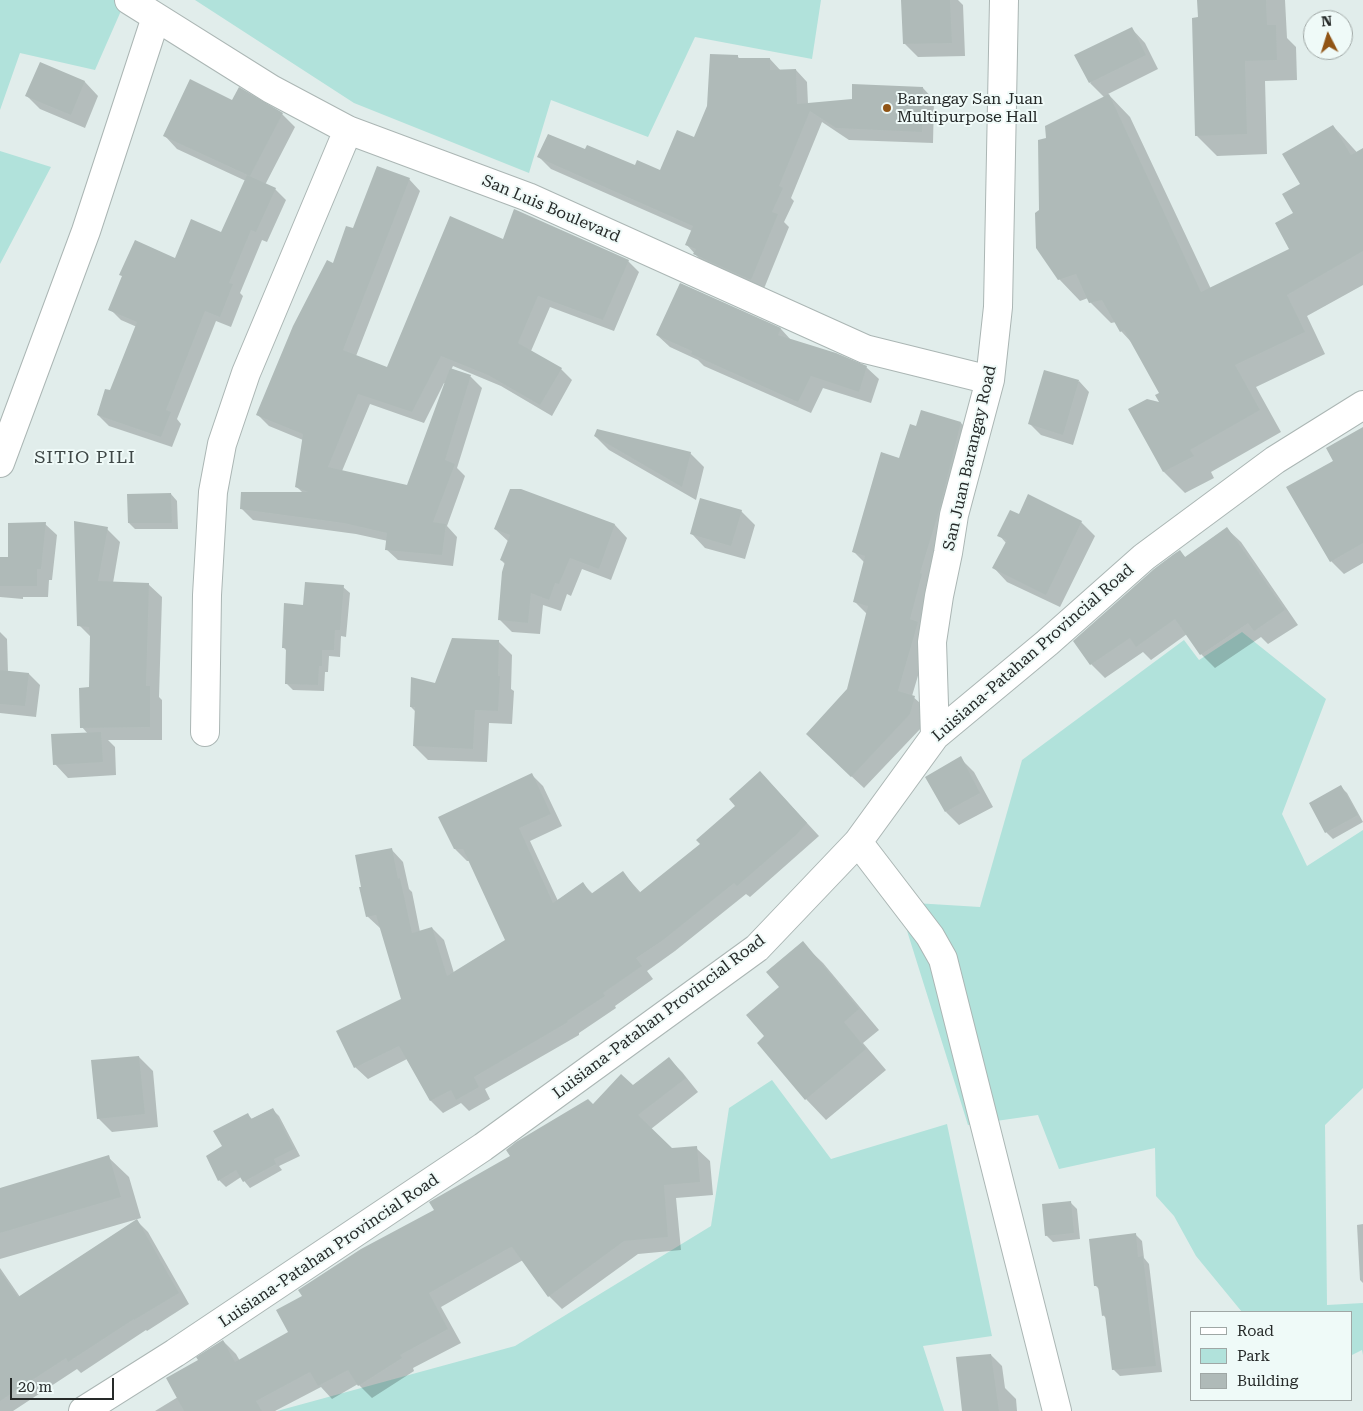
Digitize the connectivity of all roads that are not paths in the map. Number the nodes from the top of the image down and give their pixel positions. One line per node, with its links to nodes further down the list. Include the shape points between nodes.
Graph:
1 (129, 0): 3 (street, San Luis Boulevard)
2 (1004, 0): 5 (street, San Juan Barangay Road, via 998,306)
3 (156, 17): 4 (street, San Luis Boulevard, via 271,89); 7 (street, via 86,231)
4 (348, 130): 5 (street, San Luis Boulevard, via 528,197 865,349); 8 (street, via 246,374 222,444 213,492 207,595)
5 (990, 380): 9 (street, San Juan Barangay Road, via 954,515 939,596 932,642)
6 (1363, 405): 9 (street, Luisiana-Patahan Provincial Road, via 1274,460 1144,557)
7 (0, 463)
8 (205, 732)
9 (935, 736): 10 (street, Luisiana-Patahan Provincial Road)
10 (858, 842): 11 (street, Luisiana-Patahan Provincial Road, via 757,948 475,1153 176,1353); 12 (street, via 930,936 943,959)
11 (83, 1411)
12 (1057, 1411)

